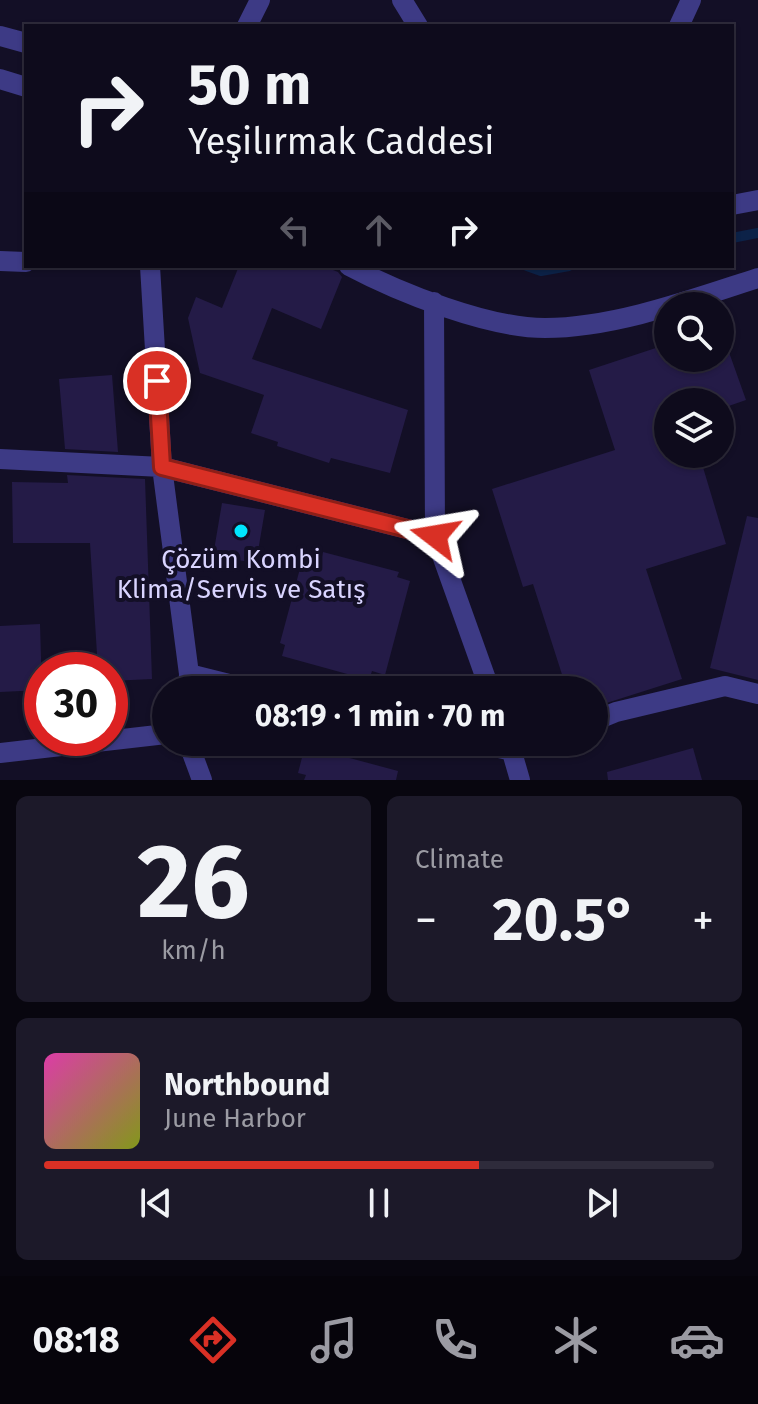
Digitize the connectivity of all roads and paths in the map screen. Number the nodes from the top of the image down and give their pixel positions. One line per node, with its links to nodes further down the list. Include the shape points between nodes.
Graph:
1 (260, 0): 4 (street)
2 (402, 0): 5 (street)
3 (691, 0): 6 (street)
4 (248, 24)
5 (417, 24)
6 (680, 24)
7 (0, 36): 8 (street)
8 (24, 42)
9 (0, 79): 10 (street)
10 (24, 86)
11 (758, 200): 12 (street)
12 (734, 205)
13 (0, 261): 14 (street)
14 (24, 262)
15 (150, 268): 20 (street)
16 (354, 268): 18 (street)
17 (758, 278): 18 (street, via 597,324 544,328 500,322)
18 (434, 302): 21 (street)
19 (0, 459): 20 (street)
20 (162, 467): 21 (street); 22 (street)
21 (435, 536): 23 (street)
22 (187, 676)
23 (485, 676)
24 (758, 694): 25 (street, via 725,686)
25 (608, 715)
26 (152, 736): 27 (street)
27 (0, 753)
28 (193, 756): 30 (street)
29 (513, 756): 31 (street)
30 (202, 780)
31 (520, 780)

